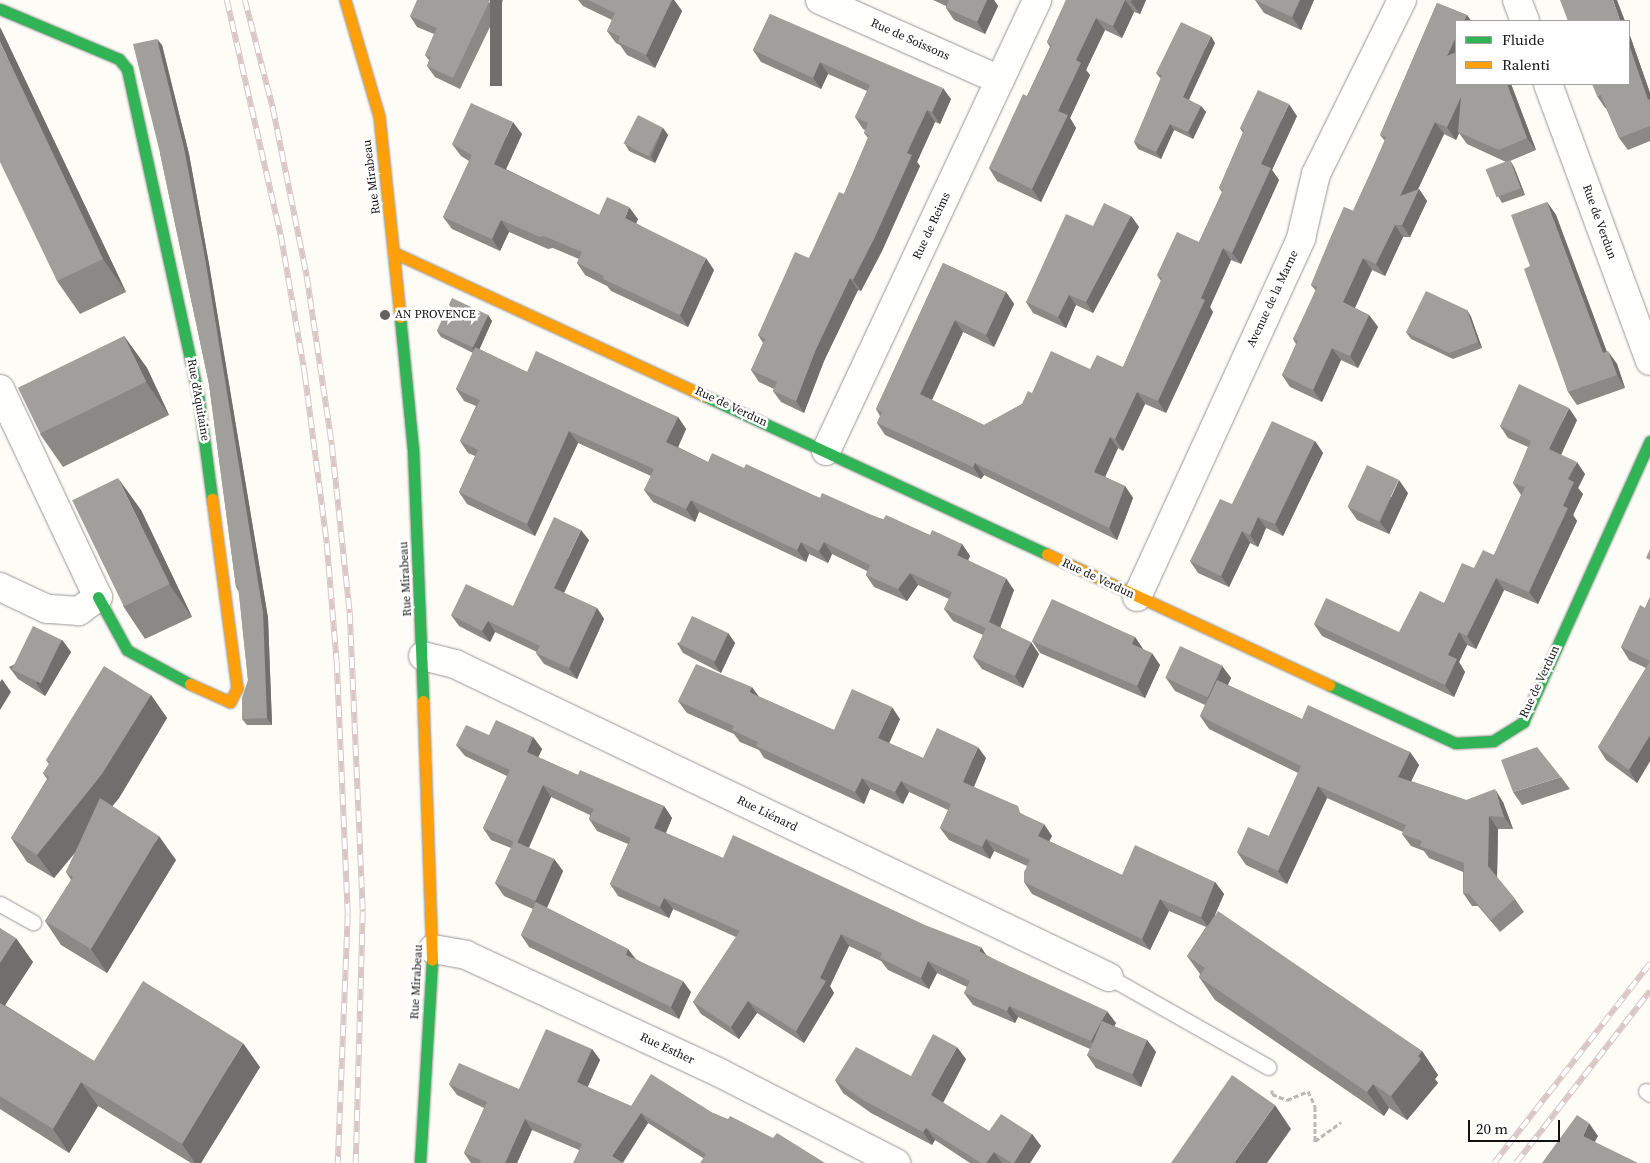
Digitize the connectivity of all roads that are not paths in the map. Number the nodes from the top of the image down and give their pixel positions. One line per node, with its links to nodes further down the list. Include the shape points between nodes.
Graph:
1 (345, 0): 10 (street, Rue Mirabeau, via 378,116)
2 (820, 0): 8 (street, Rue de Soissons)
3 (1037, 0): 8 (street, Rue de Reims)
4 (1402, 0): 16 (street, Avenue de la Marne, via 1316,174 1302,238)
5 (1517, 0): 7 (street)
6 (0, 9): 17 (street, Rue d'Aquitaine, via 119,59 127,69 198,394 238,688 230,702 210,695 127,650)
7 (1525, 20)
8 (1000, 80): 14 (street, Rue de Reims)
9 (1548, 85): 11 (street, Rue de Verdun)
10 (395, 253): 14 (street, Rue de Verdun); 18 (street, Rue Mirabeau, via 414,449)
11 (1650, 361)
12 (0, 388): 17 (street, Rue d'Aquitaine)
13 (1650, 441): 16 (street, Rue de Verdun, via 1523,722 1493,741 1455,743)
14 (826, 451): 16 (street, Rue de Verdun)
15 (0, 587): 17 (street, via 47,608 80,611)
16 (1137, 597)
17 (98, 598)
18 (423, 656): 21 (street, Rue Mirabeau); 22 (street, Rue Liénard, via 455,664)
19 (0, 904): 20 (lane)
20 (33, 922)
21 (433, 949): 24 (street, Rue Mirabeau); 25 (street, Rue Esther, via 466,955 492,967 720,1073)
22 (1110, 977): 23 (lane)
23 (1268, 1067)
24 (420, 1163)
25 (896, 1163)

